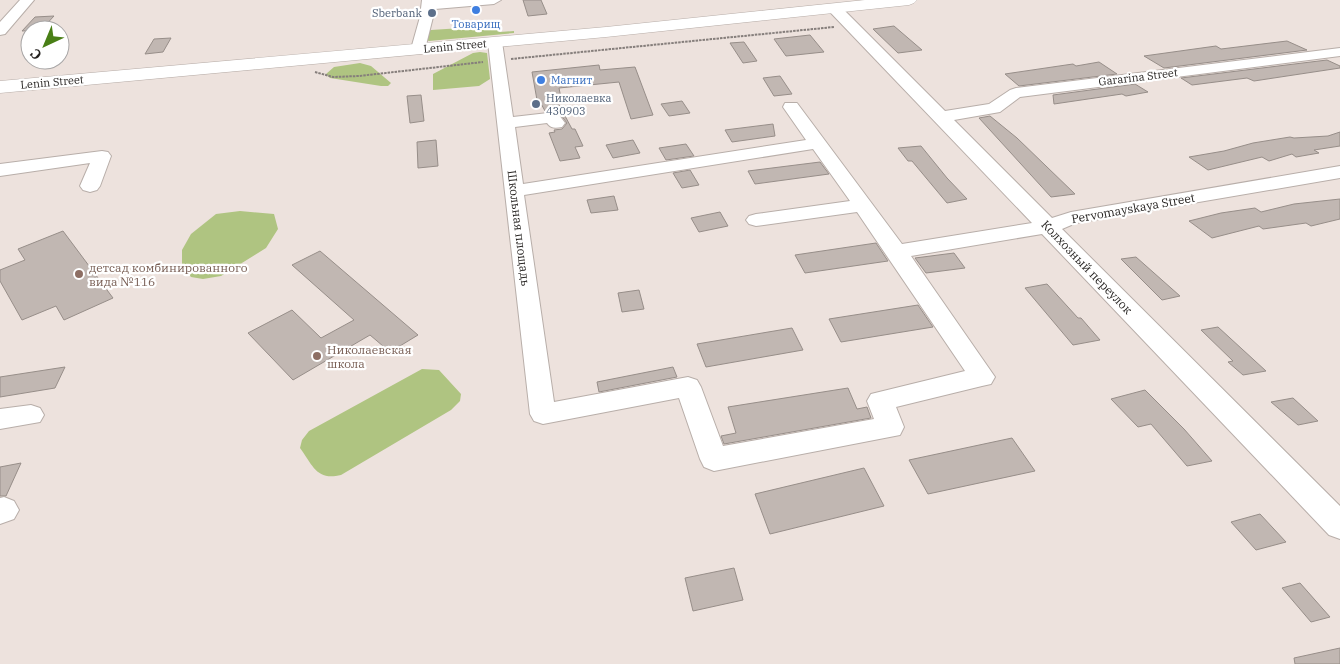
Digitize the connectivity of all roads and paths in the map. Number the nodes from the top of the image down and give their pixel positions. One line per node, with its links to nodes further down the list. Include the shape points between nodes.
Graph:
1 (27, 0): 7 (street)
2 (494, 0): 4 (street)
3 (909, 0): 5 (main road, Lenin Street)
4 (429, 3): 8 (street)
5 (834, 8): 6 (street, Колхозный переулок); 9 (main road, Lenin Street)
6 (851, 26): 9 (path); 13 (street, Колхозный переулок)
7 (0, 31)
8 (418, 49): 9 (main road, Lenin Street); 11 (main road, Lenin Street)
9 (497, 51): 14 (street, Школьная площадь)
10 (1340, 52): 13 (street, Gararina Street, via 1016,92 994,108)
11 (0, 87)
12 (791, 107): 16 (street)
13 (941, 117): 23 (street, Колхозный переулок)
14 (506, 123): 15 (street, via 548,118); 20 (street, Школьная площадь)
15 (556, 123)
16 (819, 143): 20 (street); 21 (street)
17 (0, 170): 19 (street, via 102,156)
18 (1340, 172): 23 (street, Pervomayskaya Street, via 1071,218)
19 (90, 186)
20 (514, 191): 25 (street, Школьная площадь)
21 (863, 205): 22 (street); 24 (street)
22 (756, 220)
23 (1048, 227): 24 (street, Pervomayskaya Street); 28 (street, Колхозный переулок)
24 (897, 252): 25 (street, via 982,376 880,400 891,427 714,459 688,387)
25 (543, 414)
26 (31, 415): 27 (street)
27 (0, 420)
28 (1340, 526)

